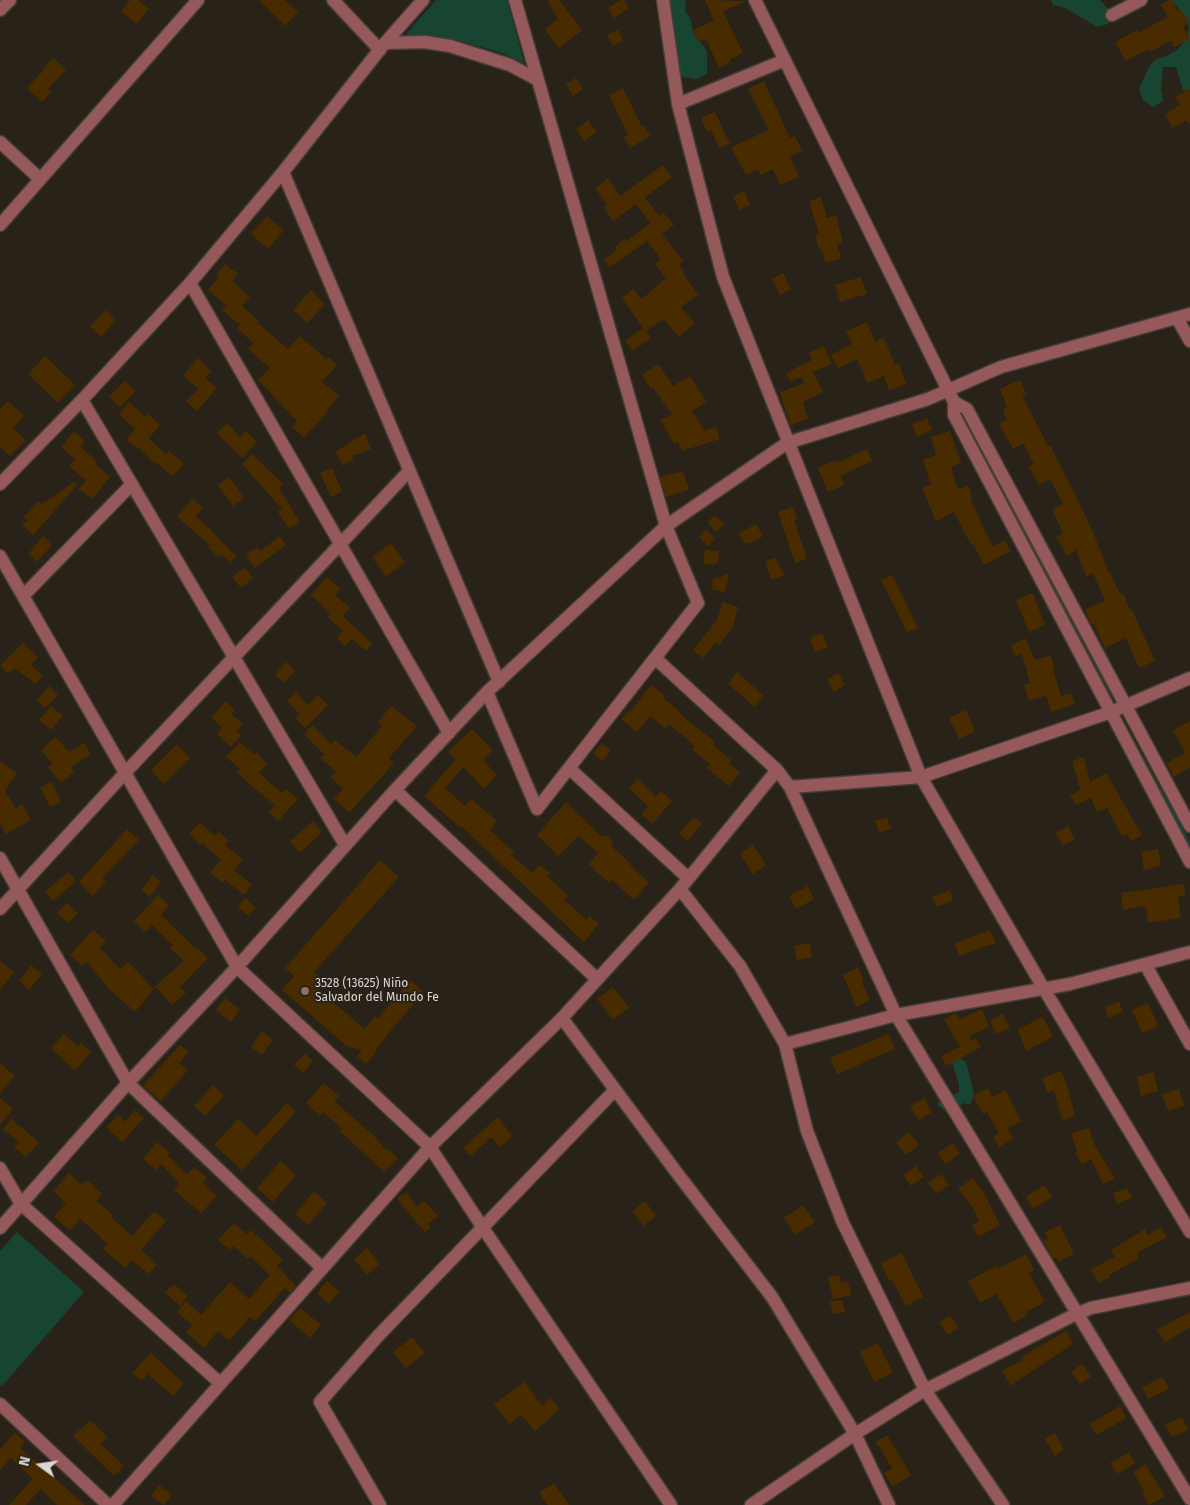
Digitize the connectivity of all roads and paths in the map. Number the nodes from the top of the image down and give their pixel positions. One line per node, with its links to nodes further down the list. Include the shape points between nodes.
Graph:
1 (10, 0): 9 (street)
2 (198, 0): 17 (street)
3 (333, 0): 11 (street)
4 (423, 0): 11 (street)
5 (515, 0): 13 (street)
6 (663, 0): 14 (street)
7 (755, 0): 12 (street)
8 (1141, 0): 10 (street)
9 (0, 10)
10 (1112, 15)
11 (382, 46): 13 (street, via 425,42 450,46 510,65); 16 (street)
12 (785, 60): 14 (street); 23 (street)
13 (538, 80): 30 (street)
14 (678, 104): 26 (street, via 722,277)
15 (0, 142): 17 (street)
16 (283, 172): 19 (street); 27 (street)
17 (40, 179): 18 (street)
18 (0, 225)
19 (190, 283): 24 (street); 31 (street)
20 (1190, 314): 21 (street)
21 (1176, 318): 22 (street); 23 (street, via 1001,367)
22 (1190, 341)
23 (948, 390): 25 (street); 26 (street)
24 (82, 400): 28 (street); 29 (street)
25 (954, 402): 39 (street, via 967,409); 40 (street, via 954,415)
26 (787, 443): 30 (street); 45 (street)
27 (409, 471): 31 (street); 37 (street)
28 (0, 484)
29 (132, 484): 33 (street); 34 (street)
30 (666, 526): 35 (street, via 698,603); 37 (street)
31 (340, 544): 34 (street); 41 (street)
32 (0, 556): 33 (street)
33 (24, 596): 44 (street)
34 (235, 658): 44 (street); 49 (street)
35 (655, 658): 42 (street); 43 (street)
36 (1190, 678): 39 (street)
37 (499, 682): 38 (street)
38 (487, 692): 41 (street); 42 (street, via 537,809)
39 (1126, 706): 40 (street); 48 (street)
40 (1111, 712): 45 (street); 51 (street)
41 (449, 733): 47 (street)
42 (569, 768): 52 (street)
43 (777, 770): 46 (street); 52 (street)
44 (125, 773): 54 (street); 58 (street)
45 (921, 777): 46 (street); 60 (street)
46 (790, 787): 61 (street)
47 (395, 790): 49 (street); 59 (street)
48 (1190, 826)
49 (346, 845): 58 (street)
50 (0, 858): 54 (street)
51 (1190, 862)
52 (688, 878): 53 (street)
53 (680, 889): 59 (street); 63 (street, via 740,966)
54 (18, 890): 55 (street); 65 (street)
55 (0, 909)
56 (1190, 952): 57 (street)
57 (1145, 964): 60 (street); 64 (street)
58 (237, 967): 65 (street); 67 (street)
59 (597, 979): 62 (street)
60 (1044, 989): 61 (street); 72 (street)
61 (896, 1015): 63 (street); 75 (street)
62 (562, 1018): 66 (street); 67 (street)
63 (785, 1044): 77 (street, via 807,1130 843,1223)
64 (1190, 1044)
65 (128, 1084): 69 (street); 73 (street)
66 (615, 1090): 71 (street); 79 (street, via 772,1297)
67 (430, 1147): 71 (street); 73 (street)
68 (0, 1168): 69 (street)
69 (21, 1204): 70 (street); 76 (street)
70 (0, 1228)
71 (483, 1228): 83 (street, via 378,1336 320,1402); 84 (street)
72 (1190, 1232)
73 (322, 1268): 76 (street)
74 (1190, 1288): 75 (street, via 1091,1308)
75 (1079, 1314): 77 (street); 80 (street)
76 (220, 1383): 82 (street)
77 (925, 1390): 79 (street); 87 (street)
78 (0, 1404): 81 (street)
79 (855, 1434): 85 (street); 86 (street)
80 (1190, 1499)
81 (108, 1505)
82 (113, 1505)
83 (380, 1505)
84 (671, 1505)
85 (752, 1505)
86 (889, 1505)
87 (1003, 1505)

